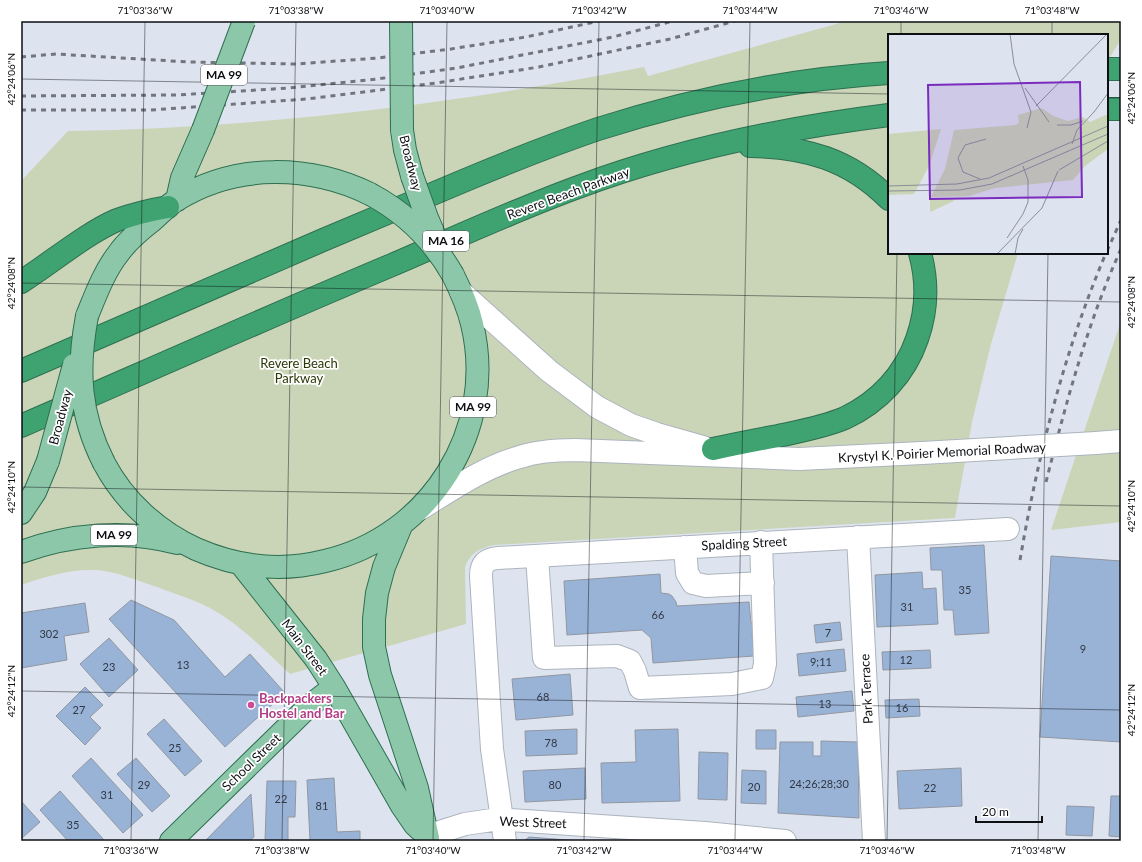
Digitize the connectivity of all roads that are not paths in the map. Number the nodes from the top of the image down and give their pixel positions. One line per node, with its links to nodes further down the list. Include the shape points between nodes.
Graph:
1 (244, 21): 11 (main road, MA 99, bridge)
2 (401, 21): 14 (main road, Broadway / MA 99, bridge, via 402,130 405,150 427,218)
3 (1108, 68): 4 (highway)
4 (1121, 68)
5 (888, 72): 16 (highway, via 835,77 715,97 597,130 522,157 426,197)
6 (1108, 109): 7 (highway)
7 (1121, 109)
8 (888, 115): 9 (highway, Revere Beach Parkway / MA 16, via 775,132)
9 (697, 150): 10 (highway, via 764,146 813,153 852,169); 17 (highway, Revere Beach Parkway / MA 16, via 620,172 520,210)
10 (888, 198)
11 (172, 203): 13 (highway, via 116,221 88,236); 14 (main road, bridge, via 190,192 223,179 248,174 295,172 327,178 370,194 401,213 435,248); 15 (main road, via 118,253 100,284)
12 (920, 254): 19 (highway, via 926,283 925,308 920,332 904,367 878,397 845,418 821,426)
13 (21, 282)
14 (457, 283): 19 (street, Krystyl K. Poirier Memorial Roadway, via 549,371 597,407 645,430); 21 (main road, MA 99, via 476,344 477,378 472,413 462,446 450,470)
15 (87, 316): 22 (main road, Broadway, bridge, via 48,461 35,492); 29 (main road, bridge, via 81,348 81,385 90,430 104,463 141,512 178,539)
16 (21, 372)
17 (21, 426)
18 (1121, 441): 20 (street, Krystyl K. Poirier Memorial Roadway, bridge, via 821,459)
19 (713, 449): 20 (street, Krystyl K. Poirier Memorial Roadway)
20 (763, 458): 21 (street, Krystyl K. Poirier Memorial Roadway, via 575,450 541,452 489,469)
21 (419, 510): 23 (main road, MA 99)
22 (21, 513)
23 (401, 526): 31 (main road, MA 99, via 364,548 333,560 283,567); 35 (main road, via 384,567 377,593 374,647 380,675 417,788)
24 (1008, 529): 25 (street, Spalding Street)
25 (858, 537): 26 (street, Spalding Street); 39 (street, Park Terrace)
26 (761, 542): 27 (street, Spalding Street); 32 (street)
27 (685, 547): 30 (street, Spalding Street); 32 (street, via 687,573 693,583 706,586)
28 (21, 552): 29 (main road, MA 99, via 59,540 110,535 158,538)
29 (206, 553): 31 (main road, MA 99)
30 (536, 556): 32 (street, via 544,658 617,656 630,661 640,688 732,684 762,678 765,664); 34 (street, Spalding Street, via 487,561 483,565 481,576 491,744)
31 (240, 563): 33 (main road, Main Street, via 309,650)
32 (763, 583)
33 (334, 687): 35 (main road, Main Street, via 402,806); 36 (main road, School Street, via 308,707)
34 (502, 820): 35 (street, West Street, via 466,824); 37 (street); 38 (street, West Street, via 705,833)
35 (428, 839)
36 (171, 841)
37 (505, 841)
38 (785, 841)
39 (874, 841)

